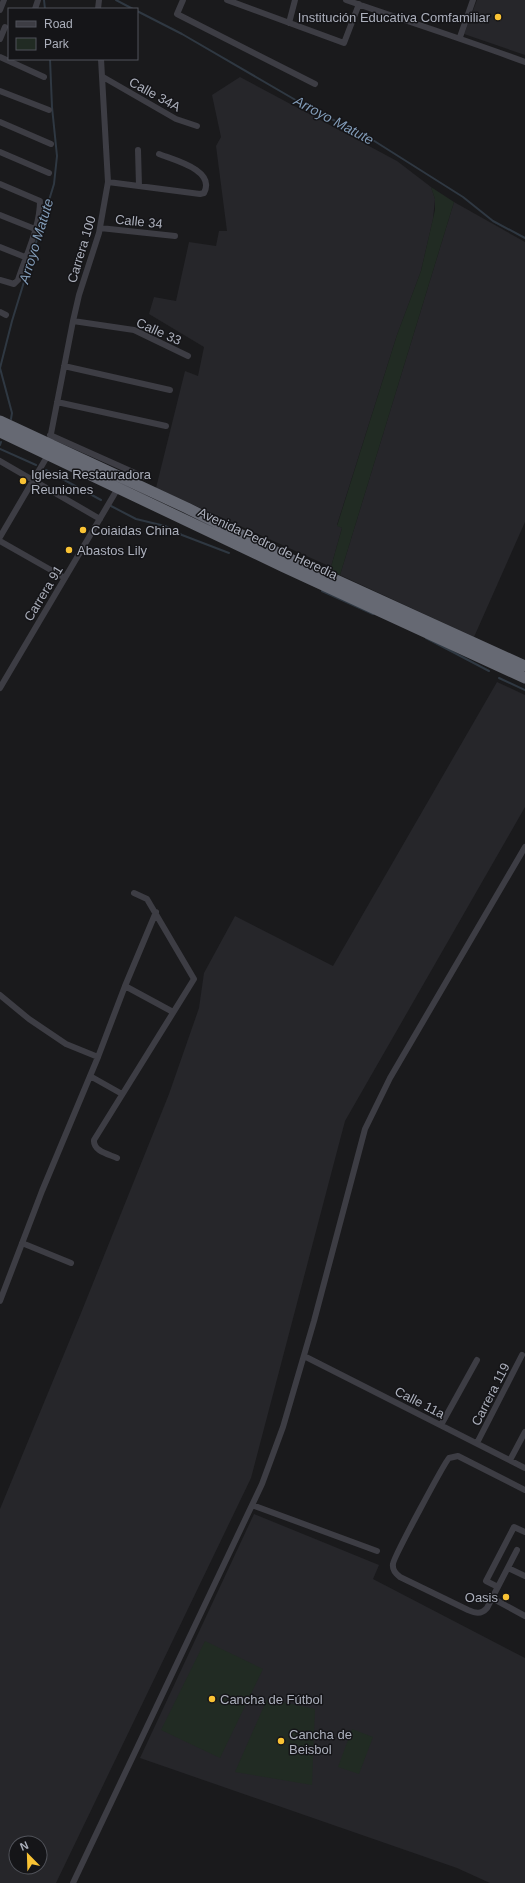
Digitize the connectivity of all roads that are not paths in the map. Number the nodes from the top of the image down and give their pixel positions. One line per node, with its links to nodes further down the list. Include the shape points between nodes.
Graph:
1 (4, 0): 8 (street)
2 (183, 0): 18 (street, via 177,14)
3 (227, 0): 9 (street)
4 (295, 0): 9 (street)
5 (346, 0): 7 (street)
6 (473, 0): 11 (street)
7 (359, 4): 9 (street, via 344,43); 11 (street, via 426,28)
8 (0, 10)
9 (289, 23)
10 (5, 27): 12 (street)
11 (460, 37): 15 (street)
12 (0, 39)
13 (0, 57): 16 (street)
14 (101, 60): 17 (street, Carrera 100)
15 (525, 62)
16 (44, 77)
17 (103, 77): 22 (street, Calle 34A, via 176,119); 28 (street, Carrera 100)
18 (315, 84)
19 (0, 91): 20 (street)
20 (49, 110)
21 (0, 122): 23 (street)
22 (197, 126)
23 (51, 144)
24 (138, 150): 30 (street)
25 (0, 152): 27 (street)
26 (159, 154): 30 (street, via 191,166 206,181 207,188 200,194)
27 (49, 173)
28 (108, 182): 30 (street); 32 (street, Carrera 100)
29 (0, 184): 33 (street, via 40,201)
30 (139, 186)
31 (0, 215): 33 (street)
32 (100, 228): 34 (street, Calle 34); 40 (street, Carrera 100)
33 (35, 229): 36 (street)
34 (175, 236)
35 (0, 247): 36 (street)
36 (25, 257): 37 (street, via 18,280 14,284)
37 (0, 280)
38 (0, 312): 39 (street)
39 (6, 315)
40 (73, 321): 41 (street, Calle 33, via 134,330); 42 (street, Carrera 100)
41 (188, 356)
42 (64, 366): 43 (street); 44 (street, Carrera 100)
43 (170, 390)
44 (57, 402): 46 (street); 48 (street, Carrera 100)
45 (0, 421): 48 (highway, Avenida Pedro de Heredia)
46 (166, 426)
47 (0, 432): 48 (highway, Avenida Pedro de Heredia)
48 (49, 444): 50 (street); 51 (street, Carrera 100); 52 (highway, Avenida Pedro de Heredia); 57 (highway, Avenida Pedro de Heredia)
49 (0, 461): 51 (street)
50 (144, 477)
51 (33, 480): 53 (street); 54 (street, Carrera 100)
52 (118, 488): 53 (street, Carrera 91); 58 (highway, Avenida Pedro de Heredia)
53 (100, 519): 56 (street, Carrera 91)
54 (0, 537)
55 (0, 541): 56 (street)
56 (65, 578): 59 (street, Carrera 91)
57 (525, 666)
58 (525, 678)
59 (0, 688)
60 (525, 846): 74 (street, via 390,1078 365,1129)
61 (134, 893): 62 (street, via 147,899)
62 (156, 912): 63 (street); 65 (street, via 194,979)
63 (125, 986): 65 (street); 66 (street)
64 (0, 995): 66 (street, via 66,1044)
65 (173, 1012): 68 (street)
66 (98, 1057): 67 (street)
67 (90, 1076): 68 (street); 70 (street)
68 (122, 1094): 69 (street, via 94,1140 96,1148)
69 (117, 1158)
70 (22, 1243): 71 (street); 72 (street)
71 (71, 1263)
72 (0, 1301)
73 (522, 1355): 78 (street, Carrera 119)
74 (304, 1356): 76 (street, Calle 11a); 82 (street, via 283,1427)
75 (477, 1360): 76 (street)
76 (441, 1425): 78 (street, Calle 11a)
77 (525, 1432): 79 (street)
78 (477, 1443): 79 (street, Calle 11a)
79 (510, 1460): 80 (street, Calle 11a)
80 (525, 1468)
81 (525, 1490): 89 (street, via 458,1456 449,1458 393,1563 396,1574 400,1577 468,1610 483,1612)
82 (252, 1505): 85 (street); 91 (street)
83 (525, 1532): 88 (street, via 514,1527 486,1581)
84 (517, 1550): 86 (street)
85 (376, 1551)
86 (508, 1568): 87 (street); 88 (street)
87 (525, 1576)
88 (498, 1587): 89 (street)
89 (492, 1598): 90 (street)
90 (525, 1616)
91 (73, 1883)

